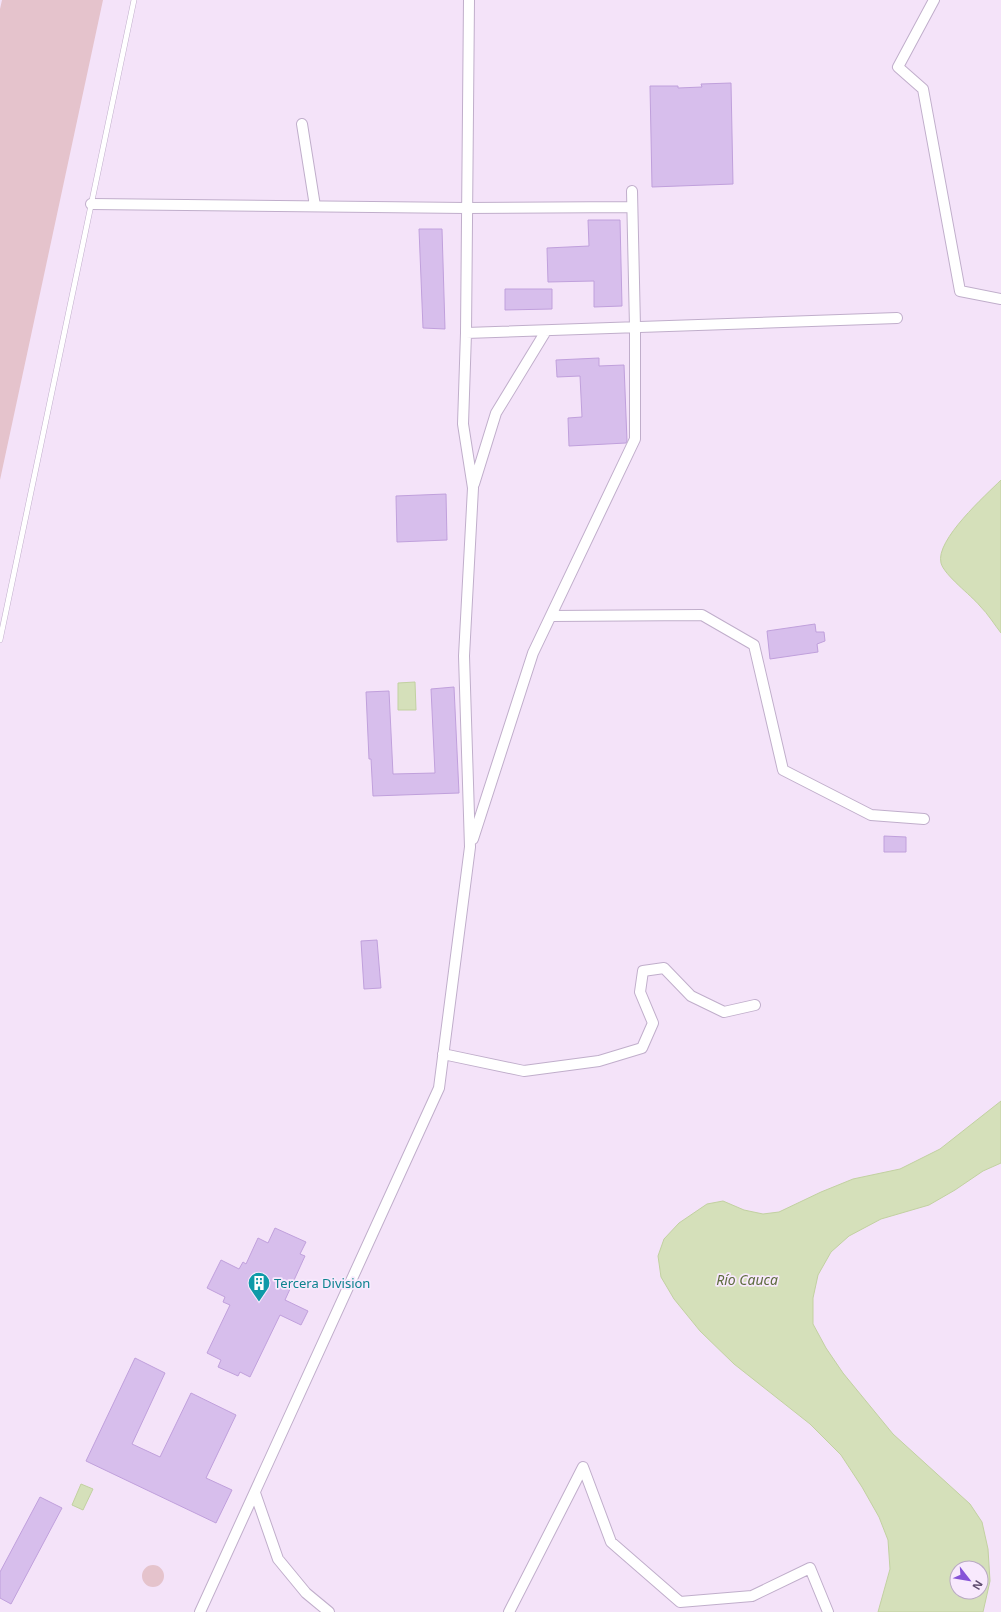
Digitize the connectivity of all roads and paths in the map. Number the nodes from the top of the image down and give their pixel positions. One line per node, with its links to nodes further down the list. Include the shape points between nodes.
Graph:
1 (134, 0): 6 (lane)
2 (470, 0): 9 (street)
3 (934, 0): 10 (street, via 898,67 923,89 960,291)
4 (302, 124): 7 (street)
5 (632, 191): 8 (street)
6 (91, 204): 7 (street); 17 (lane)
7 (315, 206): 9 (street)
8 (632, 207): 9 (street); 12 (street)
9 (466, 208): 14 (street)
10 (1001, 299)
11 (897, 318): 12 (street)
12 (635, 327): 13 (street); 16 (street, via 635,439)
13 (546, 330): 14 (street); 15 (street, via 496,414)
14 (466, 333): 15 (street, via 463,424)
15 (473, 488): 19 (street, via 464,656)
16 (551, 616): 18 (street, via 702,615 754,645 783,770 871,815); 19 (street, via 533,653)
17 (0, 640)
18 (924, 819)
19 (470, 847): 21 (street)
20 (755, 1005): 21 (street, via 724,1012 691,996 664,968 643,971 640,992 653,1023 642,1048 599,1061 524,1071)
21 (444, 1054): 22 (street, via 439,1088)
22 (255, 1493): 23 (street); 24 (street, via 278,1559 306,1594)
23 (200, 1612)
24 (329, 1612)
25 (509, 1612): 26 (street, via 583,1468 610,1542 680,1602 752,1596 810,1568)
26 (828, 1612)

